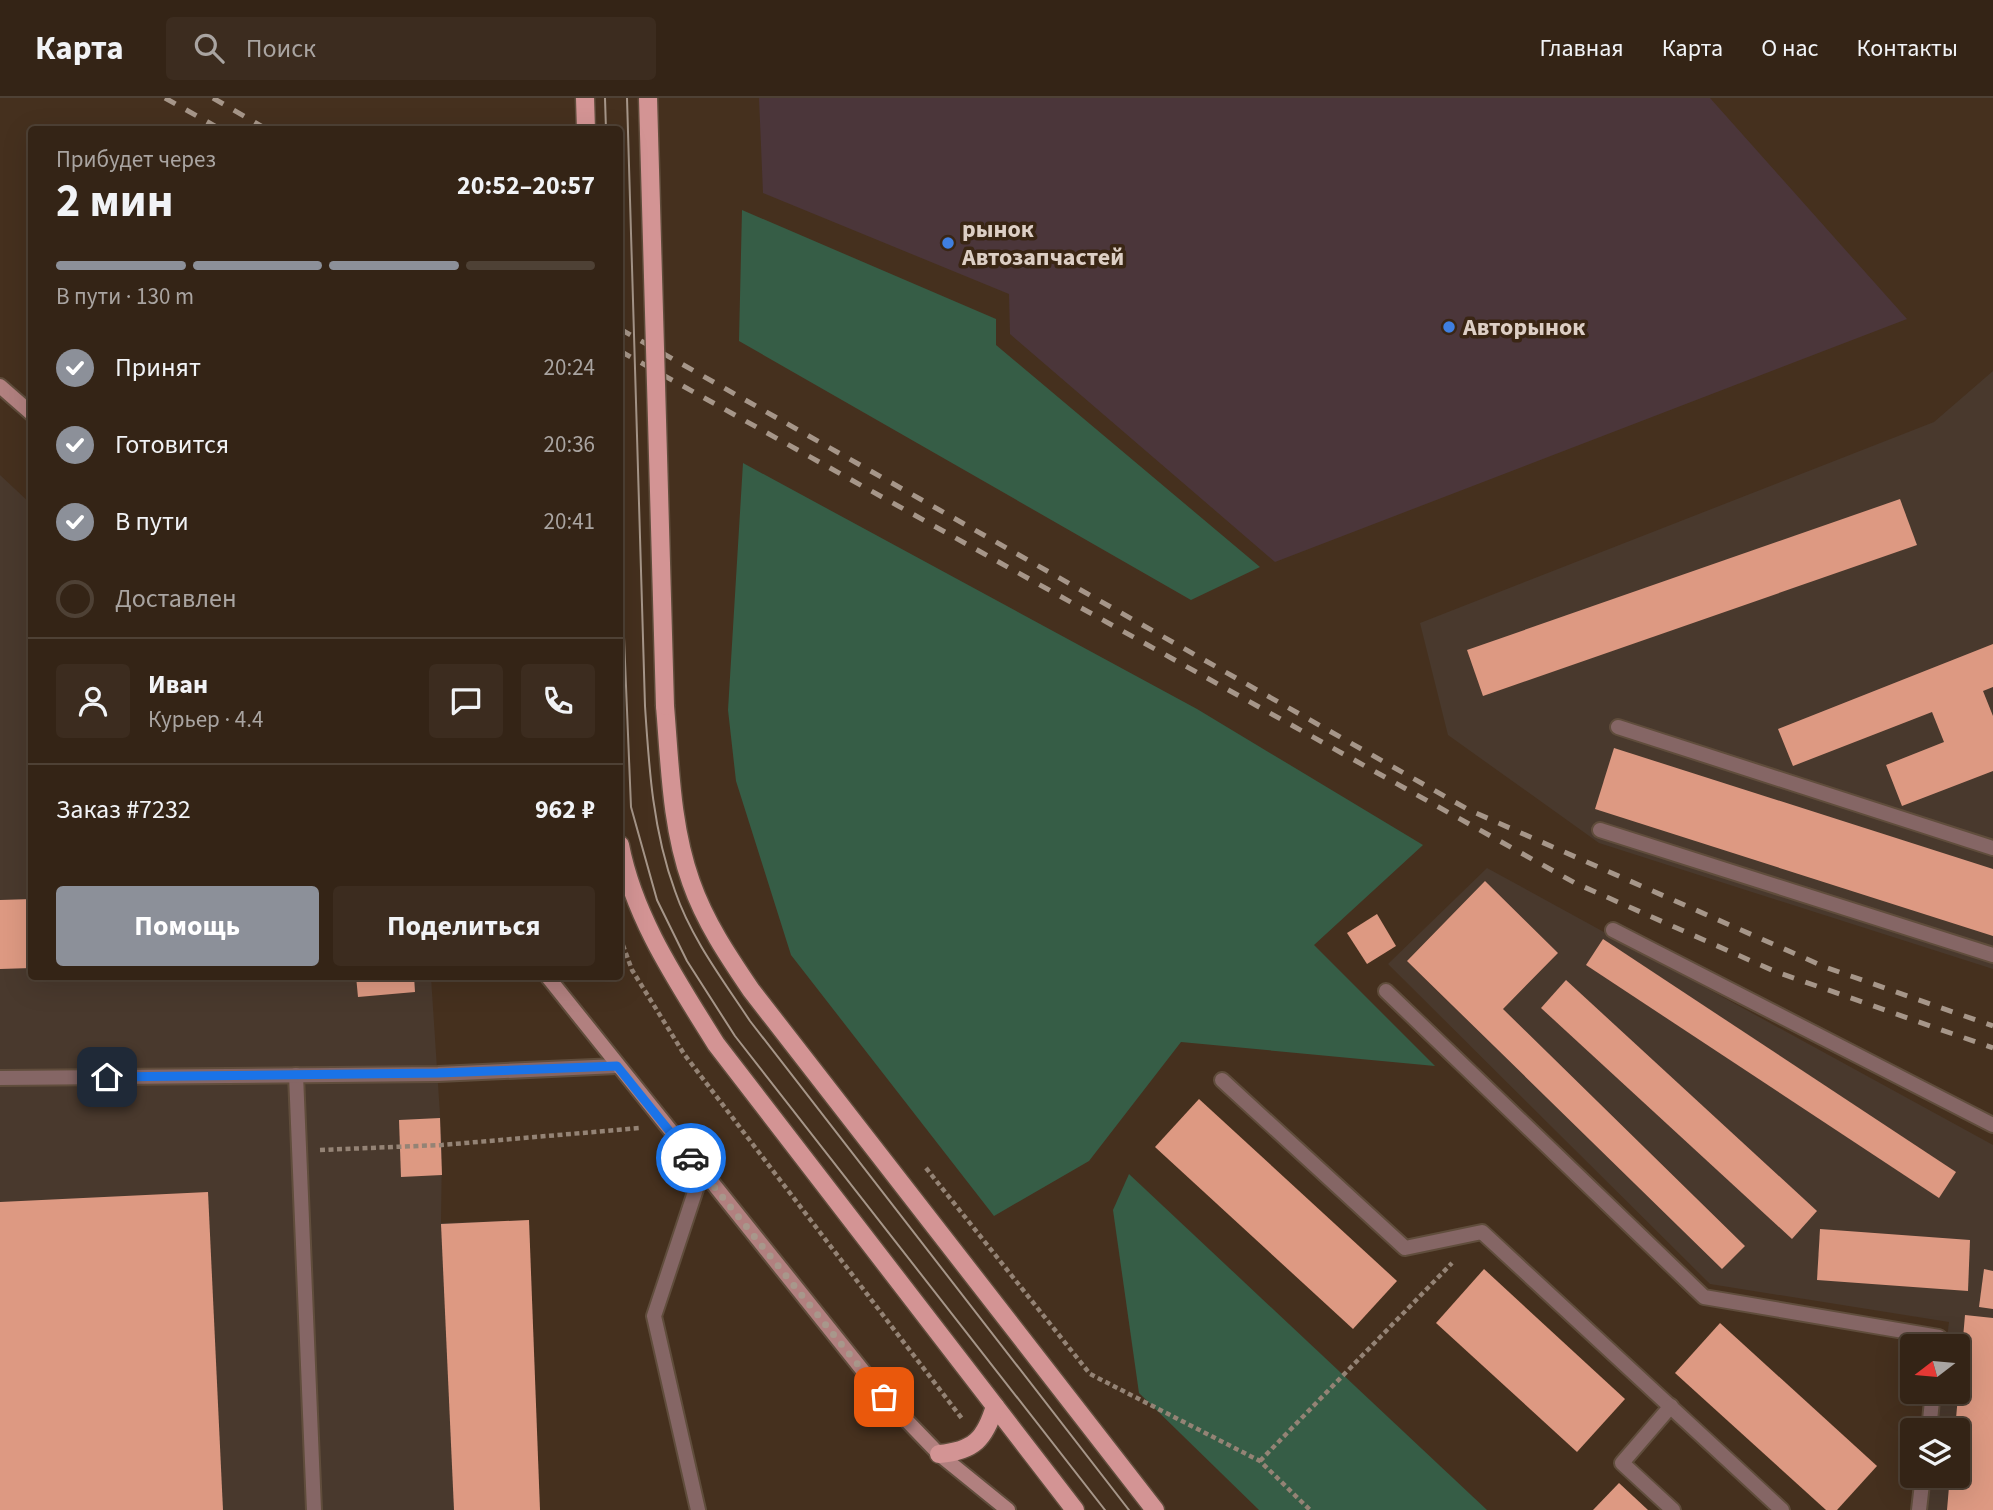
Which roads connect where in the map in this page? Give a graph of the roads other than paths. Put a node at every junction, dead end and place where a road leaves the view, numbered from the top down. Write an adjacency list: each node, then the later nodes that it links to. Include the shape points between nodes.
1 (585, 98): 3 (main road)
2 (648, 98): 29 (main road, bridge, via 665,706 674,816 691,882 715,936 751,990)
3 (586, 126)
4 (0, 386): 5 (main road)
5 (28, 410)
6 (1618, 727): 8 (lane)
7 (1600, 830): 11 (lane)
8 (1993, 848)
9 (623, 855): 21 (main road, via 638,907 716,1044)
10 (1613, 930): 18 (lane)
11 (1993, 955)
12 (550, 980): 14 (main road)
13 (1386, 991): 20 (lane, via 1704,1297)
14 (617, 1066): 15 (lane); 19 (main road)
15 (296, 1075): 16 (lane); 25 (lane)
16 (0, 1078)
17 (1222, 1080): 22 (lane, via 1405,1248 1482,1232)
18 (1993, 1125)
19 (702, 1171): 23 (main road, via 884,1397); 26 (lane, via 654,1316)
20 (1921, 1334)
21 (995, 1406): 23 (main road, via 987,1432 962,1452); 28 (main road)
22 (1671, 1406): 30 (lane, via 1622,1463); 31 (lane)
23 (939, 1454): 27 (main road)
24 (1922, 1488): 32 (lane)
25 (314, 1510)
26 (698, 1510)
27 (1008, 1510)
28 (1075, 1510)
29 (1155, 1510)
30 (1673, 1510)
31 (1782, 1510)
32 (1919, 1510)

